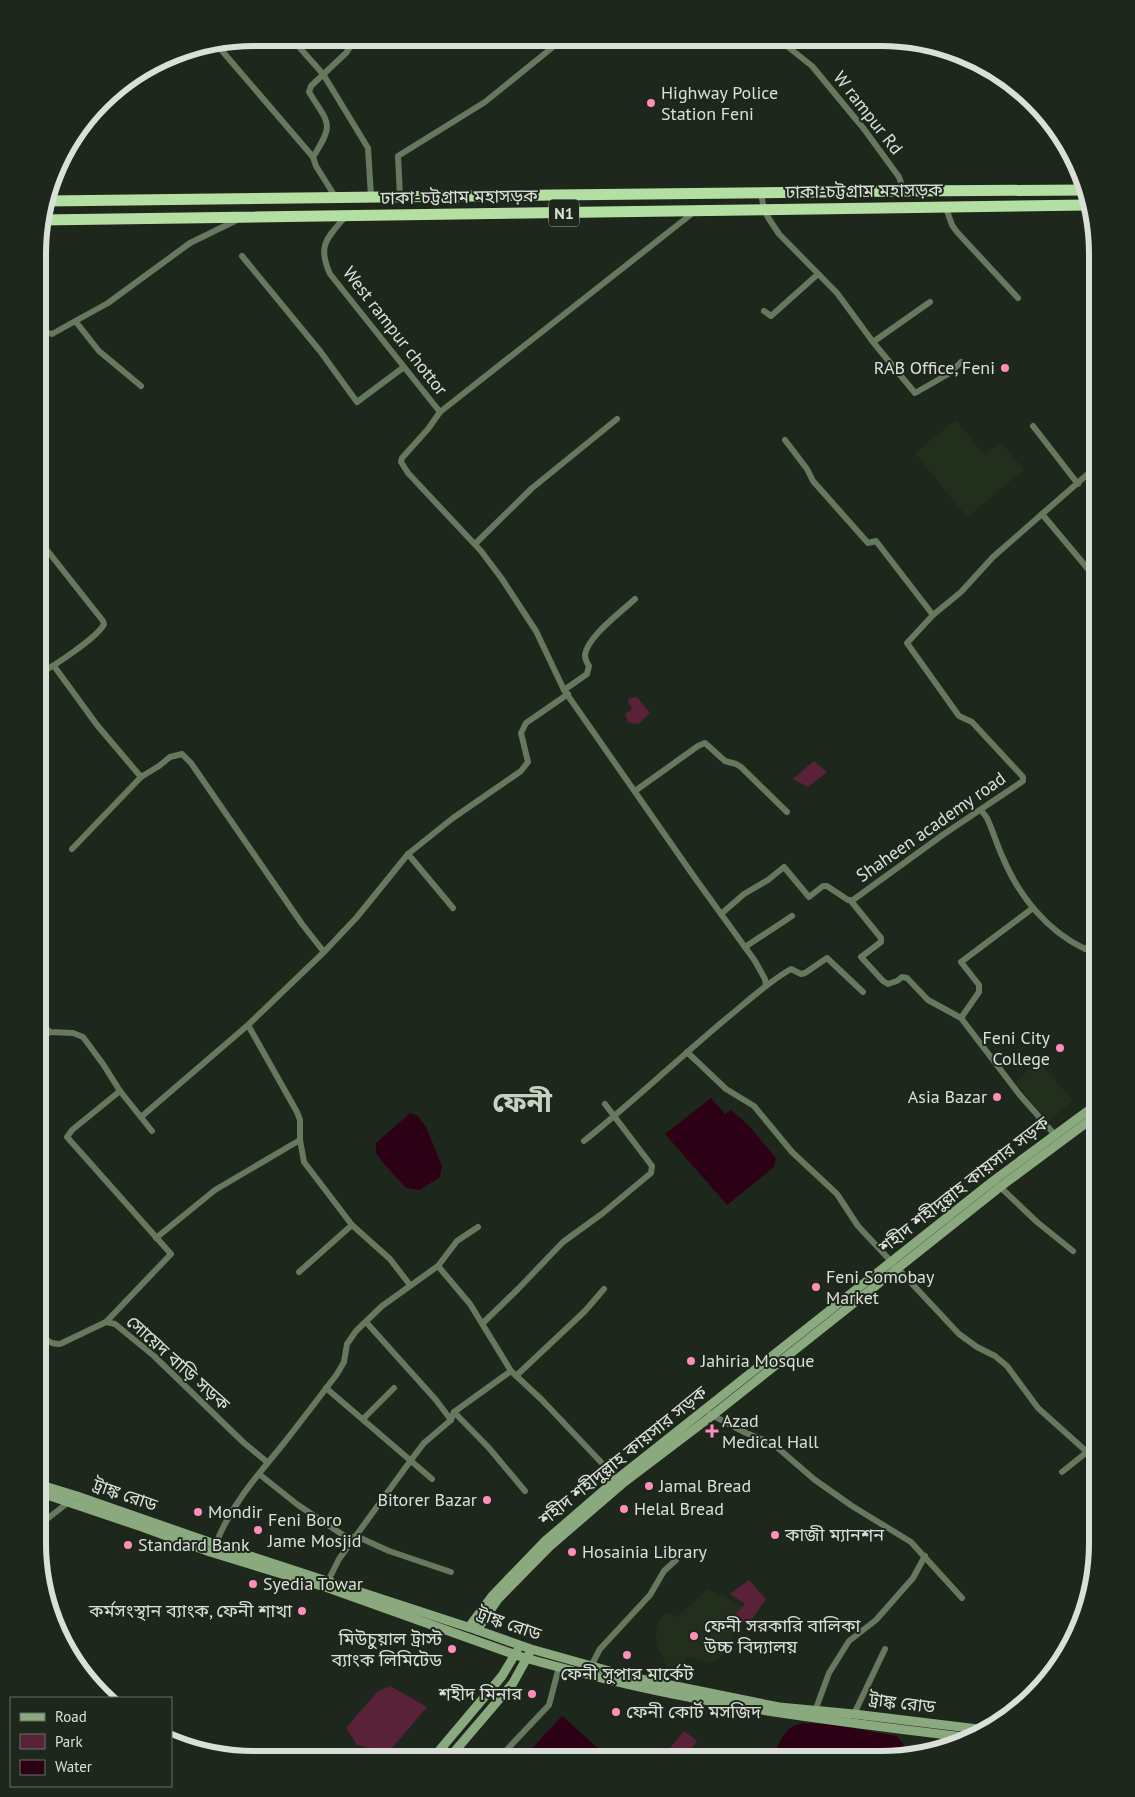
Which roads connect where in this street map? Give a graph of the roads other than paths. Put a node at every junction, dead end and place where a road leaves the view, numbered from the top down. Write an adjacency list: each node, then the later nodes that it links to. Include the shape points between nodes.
1 (298, 46): 6 (street)
2 (351, 46): 6 (street)
3 (554, 46): 12 (street, via 485,102 398,156)
4 (787, 46): 9 (street, W rampur Rd, via 812,66 836,95 899,177)
5 (221, 49): 7 (street)
6 (324, 74): 7 (street, via 310,86 309,92 328,123 327,132); 11 (street, via 368,148)
7 (313, 157): 13 (street)
8 (1079, 190): 9 (highway, ঢাকা-চট্টগ্রাম মহাসড়ক / N1)
9 (904, 191): 10 (highway, ঢাকা-চট্টগ্রাম মহাসড়ক / N1)
10 (761, 193): 12 (highway, ঢাকা-চট্টগ্রাম মহাসড়ক / N1); 17 (street)
11 (371, 196): 12 (highway, ঢাকা-চট্টগ্রাম মহাসড়ক / N1); 13 (highway, ঢাকা-চট্টগ্রাম মহাসড়ক / N1)
12 (400, 196)
13 (337, 199): 14 (highway, ঢাকা-চট্টগ্রাম মহাসড়ক / N1)
14 (53, 201)
15 (1083, 205): 16 (highway, ঢাকা-চট্টগ্রাম মহাসড়ক / N1)
16 (946, 208): 17 (highway, ঢাকা-চট্টগ্রাম মহাসড়ক / N1); 24 (street, via 957,232)
17 (764, 210): 18 (highway, ঢাকা-চট্টগ্রাম মহাসড়ক / N1); 23 (street, via 779,234)
18 (695, 211): 19 (highway, ঢাকা-চট্টগ্রাম মহাসড়ক / N1); 33 (street)
19 (347, 216): 20 (highway, ঢাকা-চট্টগ্রাম মহাসড়ক / N1); 31 (street, West rampur chottor, via 329,236 323,250 324,260 344,293)
20 (240, 219): 21 (highway, ঢাকা-চট্টগ্রাম মহাসড়ক / N1); 27 (street, via 190,242 108,303)
21 (49, 220)
22 (242, 256): 31 (street, via 357,402)
23 (818, 274): 26 (street, via 771,316); 29 (street, via 837,293)
24 (1018, 298)
25 (930, 302): 29 (street)
26 (764, 311)
27 (76, 322): 28 (street, via 52,334); 32 (street, via 99,351)
28 (46, 332)
29 (873, 342): 30 (street, via 915,393 950,373)
30 (961, 362)
31 (404, 367): 33 (street, West rampur chottor)
32 (141, 386)
33 (440, 412): 40 (street, via 401,462 408,474)
34 (617, 419): 40 (street, via 531,489)
35 (1034, 426): 38 (street)
36 (785, 440): 44 (street, via 808,469 812,481 868,543 876,541)
37 (1089, 474): 38 (street, Shaheen academy road)
38 (1078, 484): 39 (street, Shaheen academy road)
39 (1042, 514): 42 (street); 44 (street, Shaheen academy road)
40 (475, 544): 47 (street, via 536,632)
41 (46, 549): 45 (street, via 104,621 96,633)
42 (1088, 569)
43 (635, 599): 47 (street, via 598,634 585,654 589,666 587,674)
44 (933, 615): 50 (street, Shaheen academy road, via 908,640 908,647 959,716 972,722 1023,779)
45 (54, 666): 46 (street); 48 (street, via 97,725)
46 (46, 670)
47 (566, 692): 49 (street); 53 (street, via 526,722 521,733 528,762 520,771)
48 (141, 777): 52 (street); 61 (street, via 170,757 186,756)
49 (635, 791): 51 (street, via 705,743 725,761 741,767); 57 (street)
50 (981, 810): 54 (street, Shaheen academy road); 56 (street, via 1011,876)
51 (786, 812)
52 (72, 849)
53 (408, 854): 55 (street); 61 (street)
54 (851, 901): 57 (street, Shaheen academy road, via 827,886 809,897 784,867); 64 (street, via 881,938 881,942 861,957 883,981 888,984 907,978 928,1000)
55 (453, 908)
56 (1033, 908): 59 (street, via 1075,944 1085,949); 64 (street, via 961,962 979,985 979,992)
57 (721, 914): 60 (street)
58 (792, 916): 60 (street)
59 (1089, 946)
60 (745, 947): 62 (street)
61 (324, 952): 65 (street)
62 (766, 986): 63 (street, via 791,969 805,973 827,958); 69 (street)
63 (863, 992)
64 (960, 1018): 77 (street)
65 (248, 1025): 74 (street); 78 (street, via 297,1112)
66 (46, 1028): 67 (street)
67 (50, 1032): 68 (street); 70 (street, via 82,1037)
68 (46, 1035)
69 (687, 1052): 73 (street); 85 (street, via 726,1089 754,1106 792,1152 837,1194 858,1226)
70 (120, 1090): 74 (street); 83 (street, via 67,1136)
71 (605, 1104): 73 (street)
72 (1089, 1110): 77 (main road, শহীদ শহীদুল্লাহ কায়সার সড়ক)
73 (614, 1117): 79 (street); 92 (street, via 652,1166 652,1173 563,1242)
74 (142, 1118): 76 (street)
75 (1089, 1121): 80 (main road, শহীদ শহীদুল্লাহ কায়সার সড়ক)
76 (152, 1131)
77 (1055, 1135): 80 (main road, শহীদ শহীদুল্লাহ কায়সার সড়ক)
78 (300, 1140): 81 (street, via 304,1162); 83 (street, via 215,1190)
79 (584, 1141)
80 (997, 1184): 84 (street); 85 (main road, শহীদ শহীদুল্লাহ কায়সার সড়ক)
81 (352, 1225): 87 (street); 88 (street, via 390,1259)
82 (478, 1227): 86 (street, via 457,1242)
83 (156, 1238): 90 (street, via 171,1254)
84 (1073, 1251)
85 (895, 1265): 97 (main road, শহীদ শহীদুল্লাহ কায়সার সড়ক); 99 (main road, শহীদ শহীদুল্লাহ কায়সার সড়ক); 103 (street, via 959,1334 1007,1366 1038,1408)
86 (438, 1266): 88 (street); 92 (street)
87 (299, 1272)
88 (410, 1285): 91 (street)
89 (604, 1290): 94 (street)
90 (106, 1322): 93 (street, সোয়েদ বাড়ি সড়ক, via 60,1344 54,1345); 105 (street, সোয়েদ বাড়ি সড়ক, via 115,1324 154,1356)
91 (366, 1322): 95 (street, via 347,1344 344,1362); 101 (street)
92 (483, 1323): 94 (street)
93 (46, 1339)
94 (514, 1374): 98 (street); 109 (street)
95 (326, 1388): 100 (street); 105 (street)
96 (394, 1388): 100 (street)
97 (704, 1410): 99 (street); 109 (main road, শহীদ শহীদুল্লাহ কায়সার সড়ক)
98 (454, 1412): 101 (street); 111 (street)
99 (713, 1415): 118 (street, via 772,1443 815,1480 911,1542); 123 (main road, শহীদ শহীদুল্লাহ কায়সার সড়ক, via 622,1484 556,1540)
100 (363, 1419): 104 (street)
101 (451, 1420): 104 (street, via 424,1443)
102 (1089, 1450): 103 (street)
103 (1086, 1452): 106 (street)
104 (411, 1460): 108 (street); 116 (street)
105 (267, 1462): 107 (street)
106 (1062, 1472)
107 (259, 1474): 116 (street, via 349,1539); 117 (street, via 230,1514)
108 (432, 1478)
109 (618, 1479): 123 (main road, শহীদ শহীদুল্লাহ কায়সার সড়ক, via 544,1542 493,1595)
110 (46, 1486): 113 (main road, ট্রাঙ্ক রোড)
111 (525, 1491)
112 (46, 1495): 114 (main road, ট্রাঙ্ক রোড)
113 (77, 1496): 114 (street); 117 (main road, ট্রাঙ্ক রোড)
114 (69, 1502): 115 (street); 127 (main road, ট্রাঙ্ক রোড)
115 (46, 1520)
116 (356, 1536): 120 (street); 121 (street)
117 (216, 1544): 121 (main road, ট্রাঙ্ক রোড)
118 (925, 1556): 122 (street); 131 (street, via 913,1578 876,1620 848,1641 829,1673)
119 (676, 1560): 129 (street, via 664,1571 650,1595 600,1649)
120 (451, 1572)
121 (328, 1581): 123 (main road, ট্রাঙ্ক রোড)
122 (962, 1598)
123 (473, 1628): 124 (main road, ট্রাঙ্ক রোড)
124 (520, 1645): 125 (main road, ট্রাঙ্ক রোড); 127 (main road)
125 (532, 1649): 128 (main road); 129 (main road, ট্রাঙ্ক রোড)
126 (885, 1649): 132 (street)
127 (516, 1655): 128 (main road, ট্রাঙ্ক রোড); 135 (main road)
128 (527, 1658): 130 (main road, ট্রাঙ্ক রোড); 136 (main road, via 512,1683)
129 (591, 1666): 131 (main road, ট্রাঙ্ক রোড, via 632,1678)
130 (559, 1667): 134 (main road, ট্রাঙ্ক রোড, via 662,1693 777,1713); 137 (street, via 549,1705)
131 (815, 1711): 132 (main road, ট্রাঙ্ক রোড)
132 (854, 1714): 133 (main road, ট্রাঙ্ক রোড)
133 (973, 1728)
134 (957, 1736)
135 (439, 1751)
136 (455, 1751)
137 (506, 1751)

